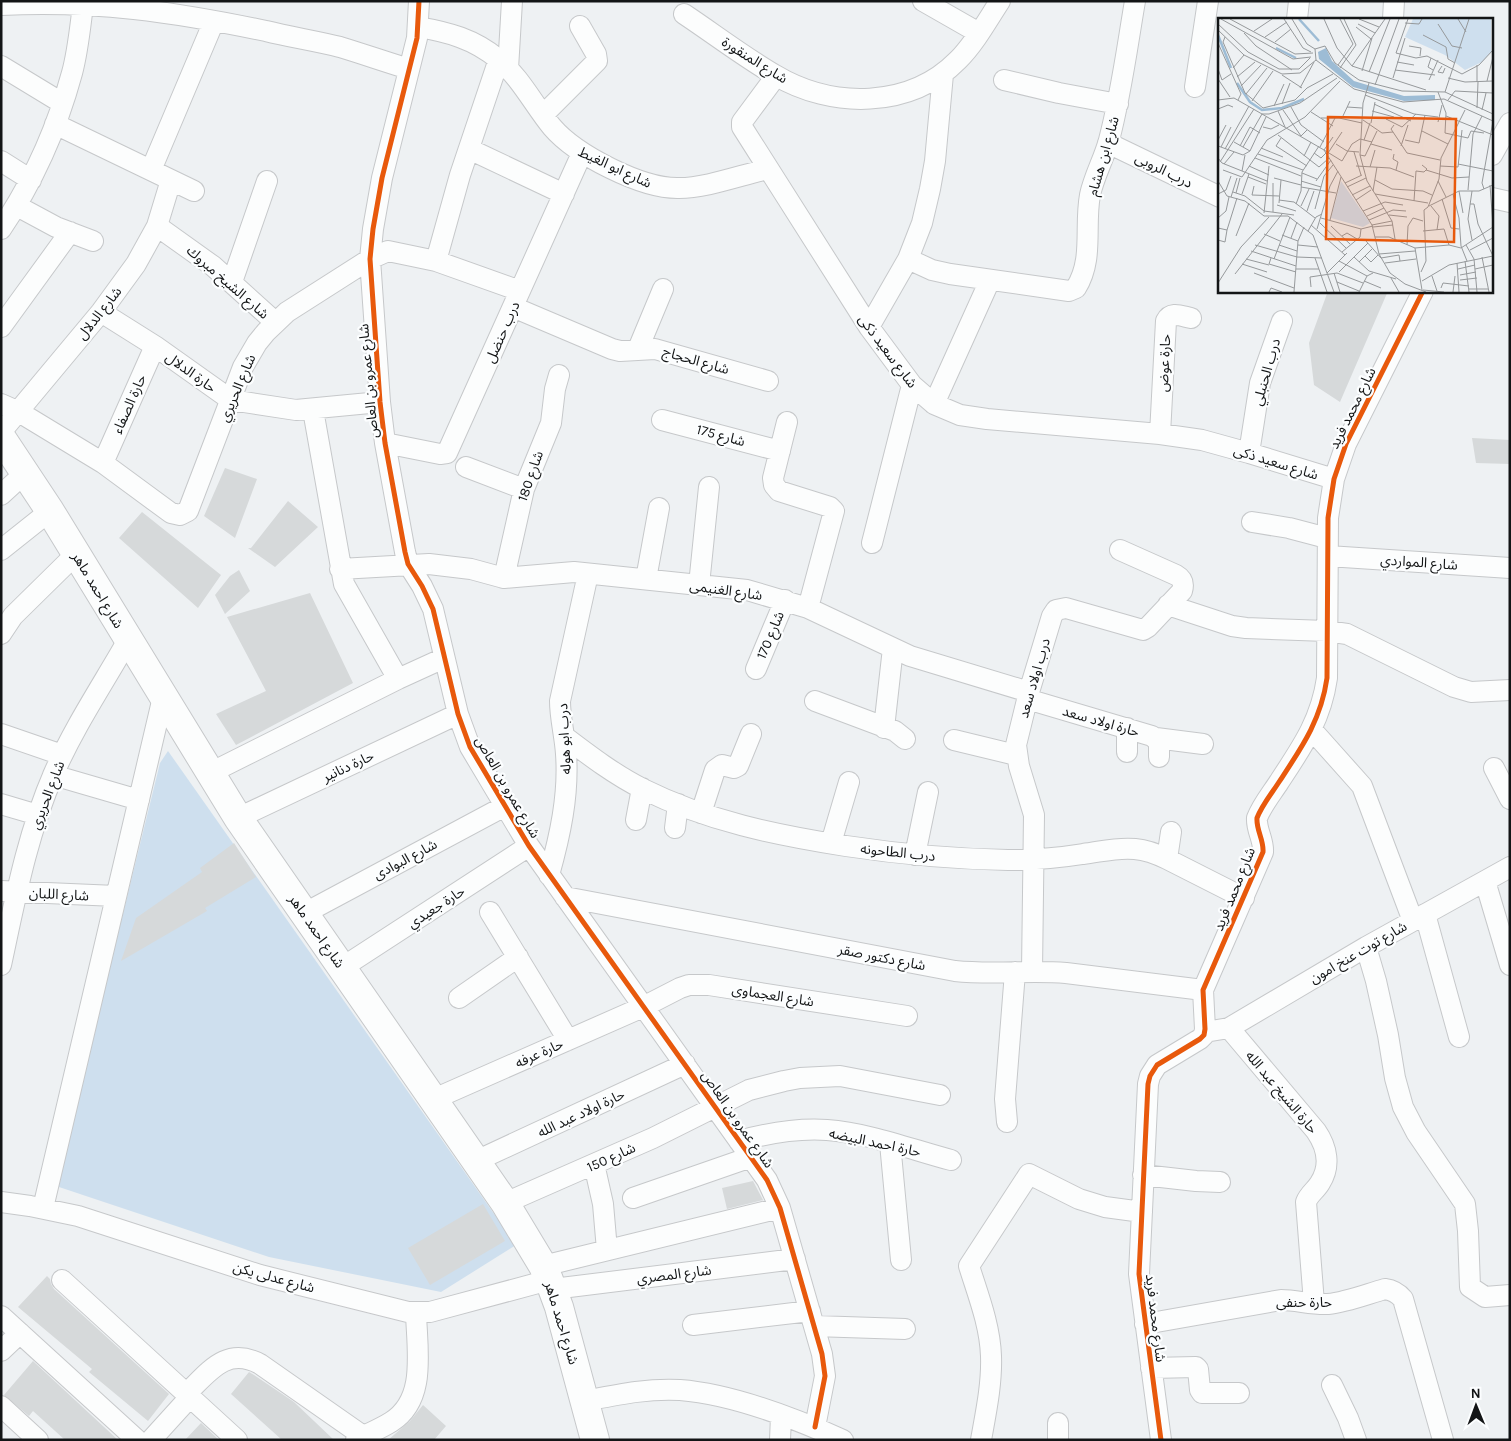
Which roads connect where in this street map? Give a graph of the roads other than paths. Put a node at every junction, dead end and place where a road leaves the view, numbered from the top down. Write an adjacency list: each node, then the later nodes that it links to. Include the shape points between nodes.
1 (419, 1): 17 (street, شارع عمرو بن العاص)
2 (512, 1): 19 (street)
3 (922, 1): 18 (street)
4 (1000, 1): 18 (street, شارع المنقورة)
5 (1135, 1): 27 (street, شارع ابن هشام)
6 (1208, 1): 25 (street)
7 (1299, 1): 13 (street)
8 (1394, 1): 14 (street)
9 (1, 5): 10 (street)
10 (83, 5): 11 (street); 26 (street, via 72,73)
11 (172, 7): 15 (street)
12 (684, 14): 23 (street, شارع المنقورة)
13 (1297, 18)
14 (1394, 18)
15 (214, 21): 21 (street, via 339,47); 37 (street)
16 (580, 26): 28 (street, via 597,61)
17 (418, 27): 19 (street, شارع ابو الغيط, via 462,37 481,46); 21 (street, شارع عمرو بن العاص)
18 (979, 33): 22 (street, شارع المنقورة, via 970,48)
19 (504, 64): 28 (street, شارع ابو الغيط); 32 (street)
20 (1, 66): 26 (street)
21 (409, 69): 51 (street, شارع عمرو بن العاص, via 382,178)
22 (943, 74): 23 (street, شارع المنقورة, via 902,94 856,100 802,88); 52 (street, via 930,190)
23 (776, 76): 36 (street, شارع سعيد ذكى, via 741,124)
24 (1004, 80): 27 (street)
25 (1195, 87)
26 (62, 103): 30 (street)
27 (1118, 104): 31 (street, شارع ابن هشام)
28 (543, 115): 34 (street, شارع ابو الغيط)
29 (1510, 123): 33 (street)
30 (55, 124): 37 (street); 38 (street)
31 (1108, 142): 43 (street, درب الروبى); 54 (street, شارع ابن هشام, via 1090,195 1088,255 1076,288 1068,291)
32 (468, 149): 42 (street); 53 (street)
33 (1494, 151)
34 (582, 153): 36 (street, شارع ابو الغيط, via 637,180 665,188 694,187); 42 (street, درب حنضل)
35 (1, 161): 38 (street)
36 (768, 169): 64 (street, شارع سعيد ذكى)
37 (151, 170): 39 (street)
38 (30, 180): 46 (street)
39 (171, 180): 41 (street); 47 (street, شارع الدلال)
40 (267, 181): 55 (street)
41 (194, 191)
42 (564, 194): 58 (street, درب حنضل)
43 (1218, 196)
44 (1494, 198): 45 (street)
45 (1510, 202)
46 (17, 206): 48 (street); 49 (street)
47 (157, 226): 55 (street, شارع الشيخ مبروك); 59 (street, شارع الدلال, via 136,264)
48 (1, 229)
49 (70, 232): 50 (street); 63 (street)
50 (93, 241)
51 (370, 258): 53 (street, شارع الحريري, via 388,251); 62 (street, شارع الحريري); 71 (street, شارع عمرو بن العاص)
52 (908, 259): 54 (street, شارع ابن هشام, via 932,270); 64 (street)
53 (436, 261): 58 (street, شارع الحجاج)
54 (990, 280): 72 (street)
55 (232, 282): 62 (street, شارع الشيخ مبروك)
56 (663, 289): 66 (street)
57 (1418, 293): 86 (street, شارع محمد فريد, via 1346,444)
58 (517, 299): 66 (street, شارع الحجاج, via 612,350); 80 (street, درب حنضل, via 447,452 440,454)
59 (101, 312): 65 (street, حارة الدلال); 73 (street, شارع الدلال)
60 (1190, 318): 78 (street, حارة عوض, via 1174,314 1166,321)
61 (1282, 321): 82 (street, درب الحنبلي, via 1260,383)
62 (275, 322): 70 (street, شارع الحريري, via 250,355)
63 (1, 327)
64 (869, 327): 69 (street, شارع سعيد ذكى)
65 (155, 346): 70 (street, حارة الدلال); 83 (street, حارة الصفاء)
66 (638, 349): 68 (street, شارع الحجاج, via 655,349)
67 (559, 375): 88 (street, شارع 180, via 548,434)
68 (768, 380)
69 (912, 385): 72 (street, شارع سعيد ذكى); 93 (street)
70 (231, 400): 74 (street, حارة الدلال); 83 (street, شارع الحريري, via 188,511 180,515 171,513)
71 (380, 402): 74 (street, حارة الدلال); 80 (street, شارع عمرو بن العاص)
72 (934, 404): 78 (street, شارع سعيد ذكى, via 960,415 987,419)
73 (10, 408): 77 (street, شارع الدلال); 83 (street)
74 (312, 410): 100 (street)
75 (662, 420): 81 (street, شارع 175)
76 (787, 422): 81 (street)
77 (1, 432)
78 (1160, 434): 82 (street, شارع سعيد ذكى, via 1202,440)
79 (1, 437): 85 (main road, شارع احمد ماهر)
80 (384, 443): 98 (street, شارع عمرو بن العاص)
81 (780, 451): 107 (street, via 773,482 776,488 834,511)
82 (1249, 453): 86 (street, شارع سعيد ذكى)
83 (103, 463)
84 (466, 467): 88 (street)
85 (25, 473): 89 (street); 91 (main road, شارع احمد ماهر)
86 (1334, 480): 94 (street, شارع محمد فريد)
87 (709, 487): 104 (street)
88 (524, 489): 102 (street, شارع 180)
89 (1, 495)
90 (659, 508): 103 (street)
91 (50, 511): 95 (street); 97 (main road, شارع احمد ماهر)
92 (1252, 522): 94 (street, شارع المواردي, via 1289,528)
93 (872, 543)
94 (1327, 548): 99 (street, شارع المواردي); 108 (street, شارع محمد فريد)
95 (1, 550)
96 (1120, 550): 106 (street, درب اولاد سعد, via 1180,578 1182,591)
97 (76, 554): 109 (street, via 13,616); 110 (main road, شارع احمد ماهر)
98 (408, 564): 100 (street, شارع الغنيمى); 102 (street, شارع الغنيمى, via 450,566); 112 (street, شارع عمرو بن العاص, via 433,609)
99 (1510, 568)
100 (340, 569): 114 (street, via 344,584)
101 (588, 574): 102 (street, شارع الغنيمى, via 574,572); 103 (street, شارع الغنيمى); 125 (street, درب ابو هوله, via 560,701)
102 (504, 578)
103 (646, 580): 104 (street, شارع الغنيمى)
104 (699, 585): 105 (street, شارع الغنيمى, via 747,590)
105 (785, 600): 107 (street, شارع الغنيمى); 113 (street, شارع 170)
106 (1168, 605): 108 (street, via 1232,626); 116 (street, درب اولاد سعد, via 1143,630 1066,608 1056,610)
107 (808, 608): 111 (street, شارع الغنيمى)
108 (1327, 631): 115 (street, via 1348,634 1471,692); 122 (street, شارع محمد فريد, via 1327,678)
109 (1, 634)
110 (128, 640): 117 (main road, شارع احمد ماهر); 130 (street, شارع الحريري)
111 (893, 648): 116 (street, شارع الغنيمى); 120 (street)
112 (444, 658): 114 (street); 119 (street, شارع عمرو بن العاص)
113 (756, 669)
114 (398, 679): 133 (street)
115 (1510, 690)
116 (1028, 696): 121 (street, حارة اولاد سعد); 131 (street, درب اولاد سعد, via 1017,736)
117 (163, 697): 133 (main road, شارع احمد ماهر); 139 (street)
118 (815, 701): 120 (street)
119 (458, 714): 142 (street, شارع عمرو بن العاص, via 470,747); 145 (street, حارة دنانير)
120 (884, 728): 126 (street)
121 (1127, 728): 128 (street, حارة اولاد سعد, via 1158,747); 129 (street)
122 (1312, 730): 160 (street, شارع محمد فريد, via 1260,812 1257,824 1264,852); 163 (street, via 1362,786)
123 (1, 734): 130 (street)
124 (751, 734): 143 (street, via 738,766 722,765 716,770)
125 (565, 737): 136 (street, درب الطاحونه); 155 (street, درب ابو هوله, via 565,791 560,833)
126 (905, 740)
127 (954, 740): 131 (street)
128 (1203, 744)
129 (1127, 752)
130 (62, 755): 134 (street, شارع الحريري)
131 (1016, 755): 152 (street, درب اولاد سعد, via 1034,815)
132 (1494, 768): 138 (street)
133 (210, 773): 145 (main road, شارع احمد ماهر)
134 (53, 775): 139 (street); 144 (street, شارع الحريري)
135 (848, 782): 149 (street)
136 (642, 788): 141 (street, درب الطاحونه); 146 (street)
137 (928, 792): 151 (street)
138 (1510, 799)
139 (139, 800): 158 (street)
140 (1, 804): 144 (street)
141 (678, 804): 143 (street, درب الطاحونه); 147 (street)
142 (505, 806): 150 (street, شارع عمرو بن العاص); 162 (street, شارع البوادى)
143 (701, 813): 149 (street, درب الطاحونه, via 771,833)
144 (38, 815): 157 (street, شارع الحريري)
145 (238, 818): 162 (main road, شارع احمد ماهر)
146 (636, 820)
147 (675, 828)
148 (1171, 832): 153 (street)
149 (831, 844): 151 (street, درب الطاحونه)
150 (529, 846): 155 (street, شارع عمرو بن العاص); 168 (street, حارة جعيدي)
151 (915, 855): 152 (street, درب الطاحونه)
152 (1034, 859): 153 (street, درب الطاحونه, via 1116,848 1136,849); 169 (street, درب اولاد سعد)
153 (1167, 859): 160 (street, درب الطاحونه)
154 (1510, 867): 156 (street, شارع توت عنخ امون)
155 (549, 875): 159 (street, شارع عمرو بن العاص)
156 (1485, 881): 163 (street, شارع توت عنخ امون); 167 (street)
157 (9, 891): 158 (street, شارع اللبان); 166 (street, شارع الحريري)
158 (116, 896): 194 (street)
159 (565, 897): 169 (street, شارع دكتور صقر, via 955,971 978,974); 172 (street, شارع عمرو بن العاص)
160 (1244, 898): 170 (street, شارع محمد فريد)
161 (490, 912): 165 (street)
162 (305, 913): 168 (main road, شارع احمد ماهر)
163 (1419, 917): 164 (street, شارع توت عنخ امون); 176 (street)
164 (1366, 947): 174 (street, شارع توت عنخ امون); 202 (street, via 1403,1107 1416,1132 1465,1204 1470,1287 1485,1297)
165 (518, 957): 171 (street); 177 (street)
166 (1, 965)
167 (1510, 965)
168 (343, 967): 180 (main road, شارع احمد ماهر)
169 (1024, 972): 170 (street, شارع دكتور صقر, via 1066,973); 182 (street, درب اولاد سعد, via 1005,1099)
170 (1203, 990): 175 (street, شارع محمد فريد)
171 (459, 998)
172 (643, 1007): 173 (street, شارع العجماوى, via 680,988 699,984); 177 (street, حارة عرفه); 178 (street, شارع عمرو بن العاص)
173 (907, 1016)
174 (1229, 1028): 175 (street, شارع توت عنخ امون); 203 (street, حارة الشيخ عبد الله, via 1316,1131 1325,1148 1324,1176 1306,1202)
175 (1205, 1032): 189 (street, شارع محمد فريد, via 1157,1065 1150,1076)
176 (1459, 1037)
177 (568, 1040): 180 (street, حارة عرفه)
178 (685, 1064): 181 (street, شارع عمرو بن العاص); 187 (street, حارة اولاد عبد الله)
179 (940, 1095): 181 (street, شارع 150, via 857,1078 821,1076 792,1079 749,1090)
180 (434, 1099): 187 (main road, شارع احمد ماهر)
181 (715, 1107): 183 (street, شارع عمرو بن العاص); 188 (street, شارع 150)
182 (1007, 1122)
183 (739, 1141): 184 (street, حارة احمد البيضه, via 760,1135 827,1130); 185 (street, شارع عمرو بن العاص)
184 (890, 1143): 186 (street, حارة احمد البيضه); 199 (street)
185 (751, 1157): 191 (street); 195 (street, شارع عمرو بن العاص, via 767,1180)
186 (950, 1160)
187 (476, 1161): 193 (main road, شارع احمد ماهر)
188 (594, 1164): 193 (street, شارع 150); 197 (street, via 603,1204)
189 (1142, 1175): 190 (street); 196 (street, شارع محمد فريد)
190 (1220, 1182)
191 (633, 1198)
192 (1, 1202): 194 (street, شارع عدلى يكن)
193 (505, 1203): 200 (main road, شارع احمد ماهر)
194 (43, 1208): 204 (street, شارع عدلى يكن, via 78,1216 260,1275)
195 (780, 1208): 197 (street); 198 (street, شارع عمرو بن العاص)
196 (1142, 1212): 207 (street, شارع محمد فريد, via 1139,1274); 228 (street, via 1105,1207 1079,1199 1030,1174 969,1266 987,1326 991,1354 990,1388)
197 (607, 1250): 200 (street)
198 (795, 1259): 200 (street, شارع المصري); 206 (street, شارع عمرو بن العاص)
199 (901, 1260)
200 (548, 1278): 204 (street, شارع عدلى يكن, via 430,1312); 216 (main road, شارع احمد ماهر)
201 (62, 1280): 215 (street)
202 (1510, 1295)
203 (1314, 1303): 207 (street, حارة حنفى, via 1281,1300); 231 (street, حارة حنفى, via 1337,1302 1385,1289 1403,1299)
204 (416, 1313): 222 (street, via 417,1384 414,1395 396,1419)
205 (1, 1316): 210 (street)
206 (812, 1318): 208 (street); 209 (street); 219 (street, شارع عمرو بن العاص, via 825,1369)
207 (1145, 1324): 212 (street, شارع محمد فريد)
208 (693, 1325)
209 (905, 1328)
210 (20, 1333): 211 (street); 221 (street)
211 (1, 1350)
212 (1151, 1368): 214 (street, via 1196,1367 1202,1393); 229 (street, شارع محمد فريد)
213 (1332, 1385): 230 (street)
214 (1238, 1393)
215 (188, 1395): 222 (street, via 218,1364 239,1357 250,1359); 223 (street); 224 (street)
216 (585, 1401): 218 (street, via 646,1390 678,1390 711,1394); 225 (main road, شارع احمد ماهر)
217 (1, 1406): 220 (street)
218 (781, 1416): 219 (street); 226 (street)
219 (815, 1428): 227 (street)
220 (34, 1438)
221 (131, 1438)
222 (360, 1438)
223 (151, 1440)
224 (237, 1440)
225 (594, 1440)
226 (780, 1440)
227 (844, 1440)
228 (981, 1440)
229 (1161, 1440)
230 (1356, 1440)
231 (1443, 1440)

